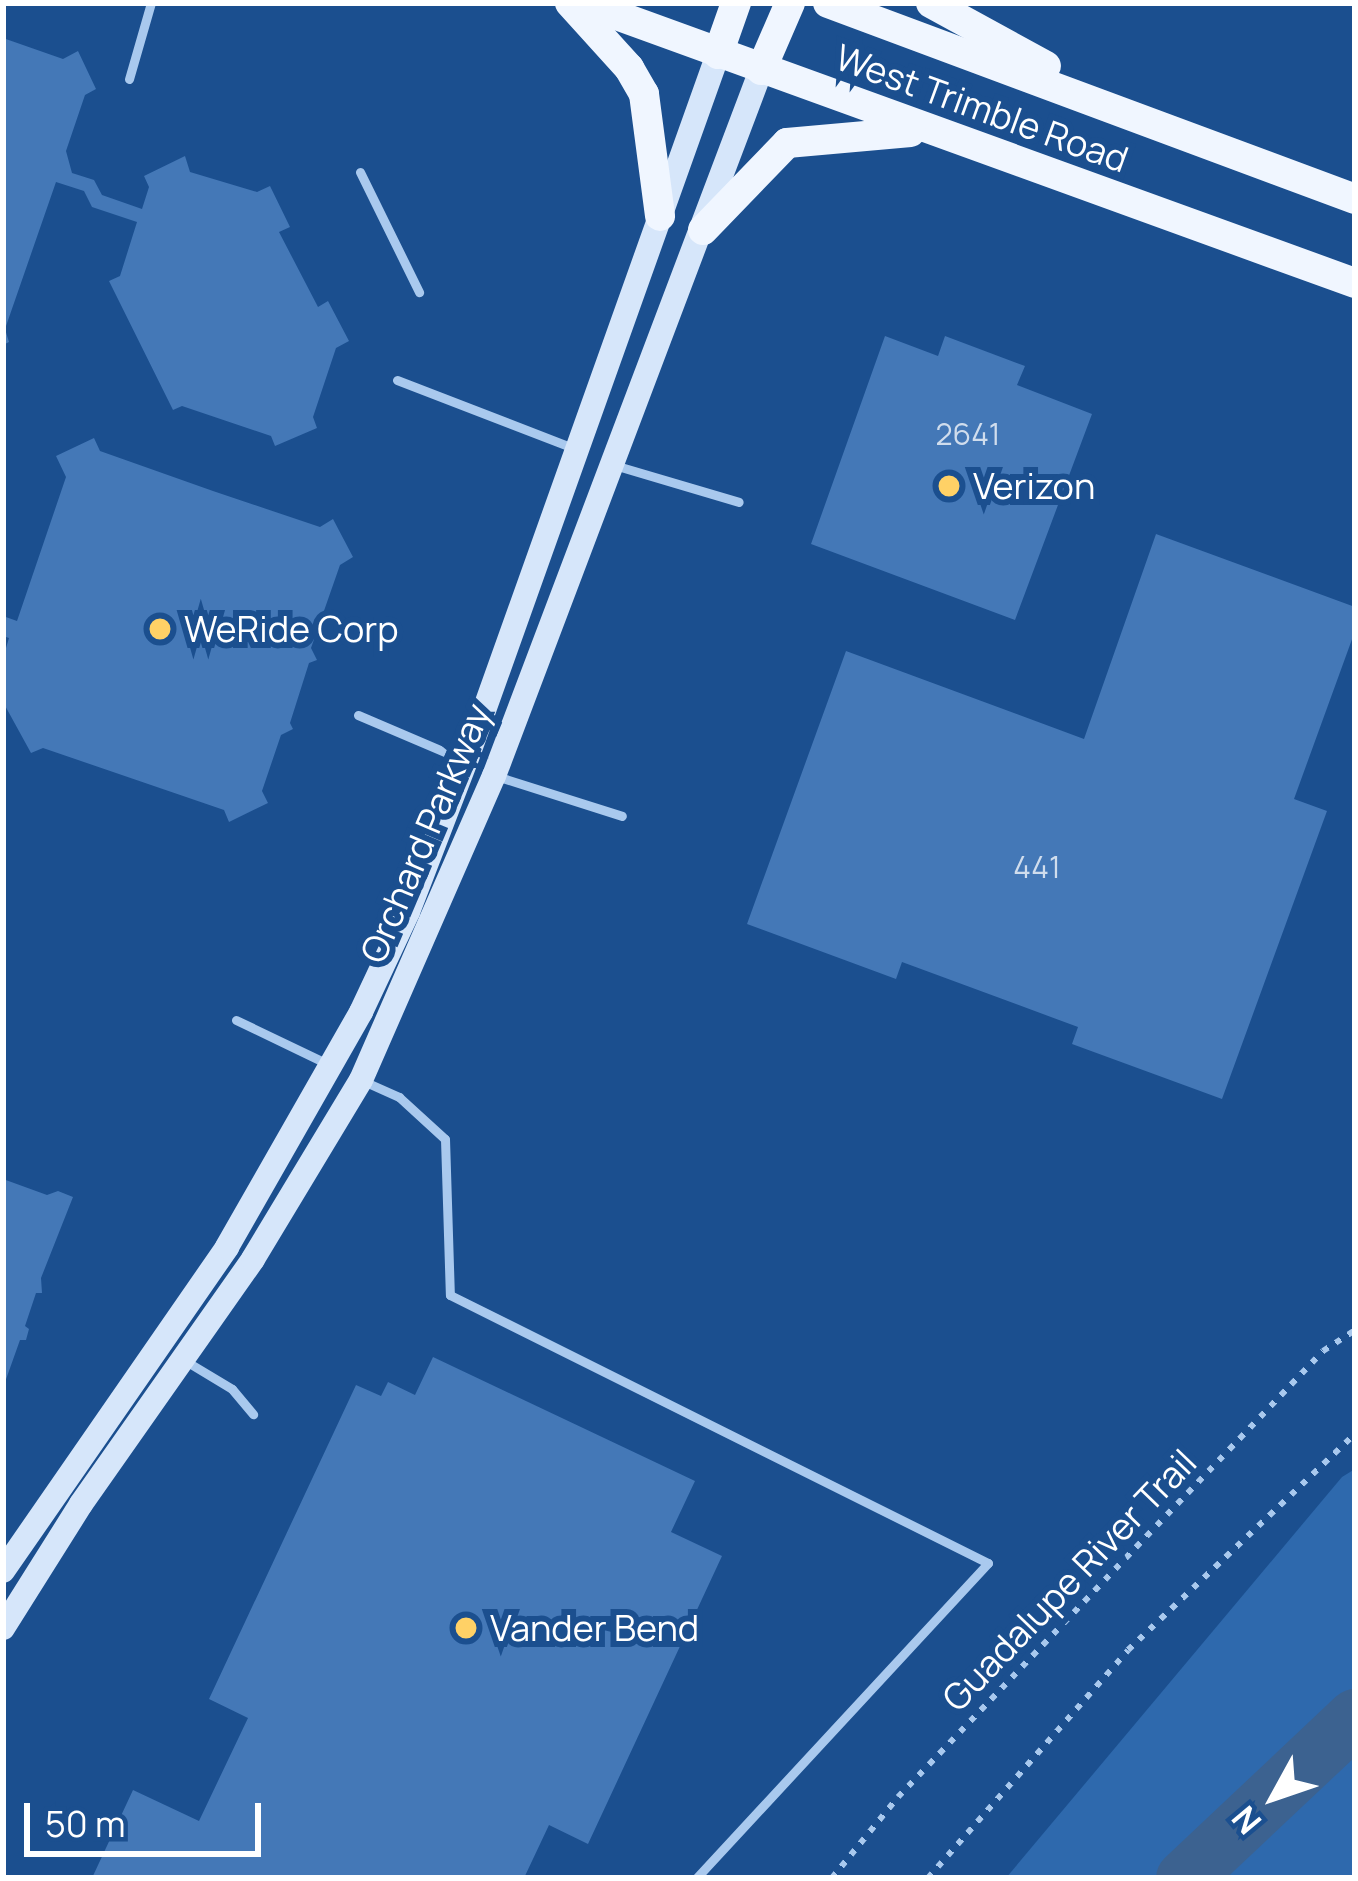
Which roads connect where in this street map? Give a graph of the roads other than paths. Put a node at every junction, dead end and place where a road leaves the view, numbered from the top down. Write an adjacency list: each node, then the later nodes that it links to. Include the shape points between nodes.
1 (152, 3): 10 (lane)
2 (570, 3): 15 (main road, via 644,94)
3 (583, 3): 8 (main road, West Trimble Road)
4 (736, 3): 8 (main road, Orchard Parkway)
5 (790, 3): 9 (main road, Orchard Parkway)
6 (828, 3): 11 (main road, West Trimble Road)
7 (931, 3): 11 (main road)
8 (718, 54): 9 (main road, West Trimble Road); 15 (main road, Orchard Parkway)
9 (761, 70): 12 (main road, West Trimble Road); 16 (main road, Orchard Parkway)
10 (129, 79)
11 (1136, 115): 14 (main road, West Trimble Road)
12 (930, 131): 16 (main road, via 787,143); 17 (main road, West Trimble Road)
13 (360, 172): 18 (lane)
14 (1355, 199)
15 (659, 216): 20 (main road, Orchard Parkway)
16 (703, 230): 21 (main road, Orchard Parkway)
17 (1355, 283)
18 (419, 292)
19 (397, 380): 20 (lane)
20 (581, 450): 21 (main road); 24 (main road, Orchard Parkway)
21 (614, 465): 22 (lane); 25 (main road, Orchard Parkway)
22 (739, 502)
23 (358, 715): 24 (lane)
24 (466, 761): 25 (main road); 28 (main road, Orchard Parkway, via 408,912)
25 (494, 776): 26 (lane); 29 (main road, Orchard Parkway)
26 (622, 816)
27 (236, 1020): 28 (lane)
28 (333, 1066): 29 (main road); 30 (main road, Orchard Parkway, via 226,1247)
29 (361, 1080): 31 (main road, Orchard Parkway); 35 (lane, via 399,1097 445,1139 450,1295 988,1562)
30 (159, 1342): 31 (main road); 33 (main road, Orchard Parkway)
31 (184, 1360): 32 (lane, via 232,1389); 34 (main road, Orchard Parkway)
32 (253, 1414)
33 (3, 1571)
34 (3, 1628)
35 (696, 1878)

